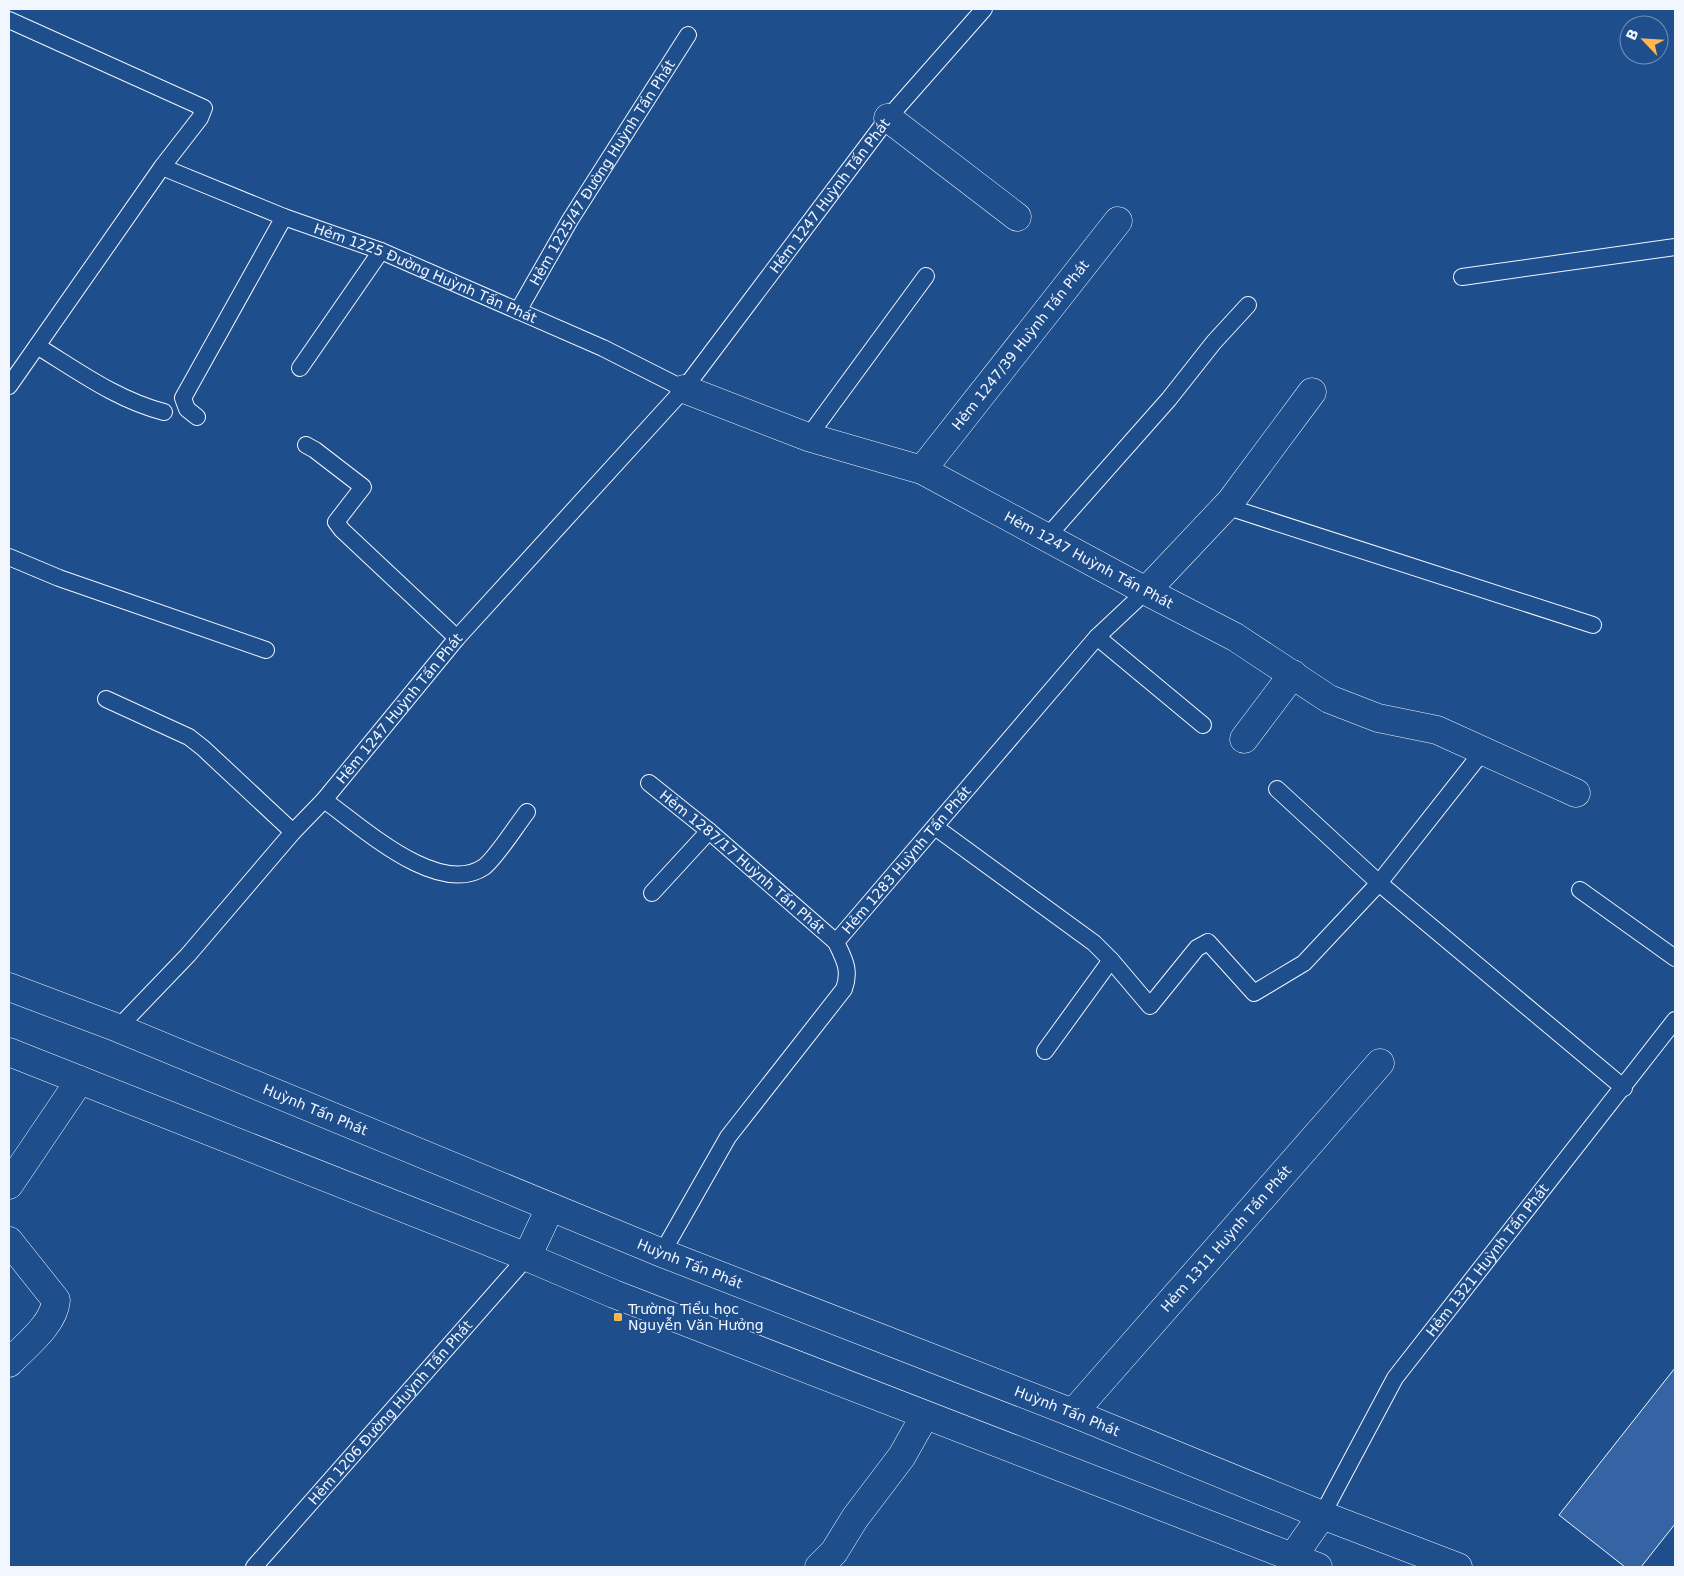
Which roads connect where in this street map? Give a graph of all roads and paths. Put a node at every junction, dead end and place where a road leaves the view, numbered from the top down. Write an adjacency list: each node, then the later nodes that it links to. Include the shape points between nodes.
1 (984, 9): 4 (lane, Hẻm 1247 Huỳnh Tấn Phát)
2 (9, 20): 5 (lane, via 204,108 200,118)
3 (688, 35): 14 (lane, Hẻm 1225/47 Đường Huỳnh Tấn Phát, via 570,220)
4 (888, 118): 7 (main road); 18 (lane, Hẻm 1247 Huỳnh Tấn Phát)
5 (162, 167): 6 (lane, Hẻm 1225 Đường Huỳnh Tấn Phát); 15 (lane)
6 (284, 217): 10 (lane, Hẻm 1225 Đường Huỳnh Tấn Phát); 21 (lane, via 182,398 187,409)
7 (1017, 217)
8 (1118, 221): 24 (main road, Hẻm 1247/39 Huỳnh Tấn Phát)
9 (1675, 247): 12 (lane)
10 (381, 251): 14 (lane, Hẻm 1225 Đường Huỳnh Tấn Phát); 16 (lane)
11 (926, 276): 22 (lane)
12 (1462, 277)
13 (1248, 305): 26 (lane)
14 (518, 311): 18 (lane, Hẻm 1225 Đường Huỳnh Tấn Phát, via 603,348)
15 (37, 346): 17 (lane); 20 (lane, via 115,394)
16 (300, 368)
17 (9, 386)
18 (684, 389): 22 (main road, Hẻm 1247 Huỳnh Tấn Phát); 31 (lane, Hẻm 1247 Huỳnh Tấn Phát)
19 (1312, 392): 25 (main road)
20 (164, 412)
21 (197, 417)
22 (808, 437): 24 (main road, Hẻm 1247 Huỳnh Tấn Phát)
23 (306, 445): 31 (lane, via 363,487 336,522 342,530)
24 (922, 470): 26 (main road, Hẻm 1247 Huỳnh Tấn Phát)
25 (1225, 506): 28 (main road); 29 (lane)
26 (1046, 538): 28 (main road, Hẻm 1247 Huỳnh Tấn Phát)
27 (9, 557): 32 (lane, via 59,578)
28 (1146, 592): 30 (lane, Hẻm 1283 Huỳnh Tấn Phát); 33 (main road, Hẻm 1247 Huỳnh Tấn Phát, via 1235,637)
29 (1593, 625)
30 (1096, 637): 35 (lane); 43 (lane, Hẻm 1283 Huỳnh Tấn Phát)
31 (457, 638): 41 (lane, Hẻm 1247 Huỳnh Tấn Phát)
32 (266, 650)
33 (1293, 674): 36 (main road); 37 (main road, Hẻm 1247 Huỳnh Tấn Phát, via 1353,710 1437,730)
34 (106, 699): 45 (lane, via 189,737)
35 (1203, 725)
36 (1244, 739)
37 (1483, 751): 40 (main road, Hẻm 1247 Huỳnh Tấn Phát); 46 (lane)
38 (649, 783): 44 (lane, Hẻm 1287/17 Huỳnh Tấn Phát)
39 (1277, 789): 46 (lane)
40 (1576, 793)
41 (324, 800): 42 (lane, via 398,854 442,874 467,875 486,866); 45 (lane, Hẻm 1247 Huỳnh Tấn Phát)
42 (527, 812)
43 (934, 827): 49 (lane, Hẻm 1283 Huỳnh Tấn Phát); 51 (lane, via 1094,942)
44 (709, 831): 48 (lane); 49 (lane, Hẻm 1287/17 Huỳnh Tấn Phát)
45 (293, 832): 54 (lane, Hẻm 1247 Huỳnh Tấn Phát, via 188,955)
46 (1379, 883): 51 (lane, via 1304,963 1254,993 1208,942 1197,948 1150,1006); 59 (lane)
47 (1580, 890): 50 (lane)
48 (652, 893)
49 (836, 942): 63 (lane, Hẻm 1283 Huỳnh Tấn Phát, via 845,959 848,977 844,989 728,1137)
50 (1675, 958)
51 (1111, 960): 55 (lane)
52 (9, 987): 54 (main road, Huỳnh Tấn Phát)
53 (1675, 1020): 59 (lane, Hẻm 1321 Huỳnh Tấn Phát)
54 (118, 1028): 61 (main road, Huỳnh Tấn Phát)
55 (1045, 1051)
56 (9, 1052): 58 (main road)
57 (1380, 1063): 66 (main road, Hẻm 1311 Huỳnh Tấn Phát)
58 (80, 1080): 60 (main road); 64 (main road)
59 (1624, 1088): 68 (lane, Hẻm 1321 Huỳnh Tấn Phát, via 1395,1378)
60 (9, 1185)
61 (550, 1208): 63 (main road, Huỳnh Tấn Phát); 64 (main road)
62 (9, 1241): 65 (main road, via 56,1300 55,1311)
63 (662, 1253): 66 (main road, Huỳnh Tấn Phát)
64 (527, 1257): 67 (main road); 70 (lane, Hẻm 1206 Đường Huỳnh Tấn Phát)
65 (9, 1363)
66 (1073, 1413): 68 (main road, Huỳnh Tấn Phát)
67 (925, 1415): 69 (main road); 71 (main road, via 902,1456 855,1518 834,1552)
68 (1322, 1515): 69 (main road); 73 (main road, Huỳnh Tấn Phát)
69 (1288, 1563): 72 (main road)
70 (254, 1567)
71 (819, 1567)
72 (1318, 1567)
73 (1458, 1567)

